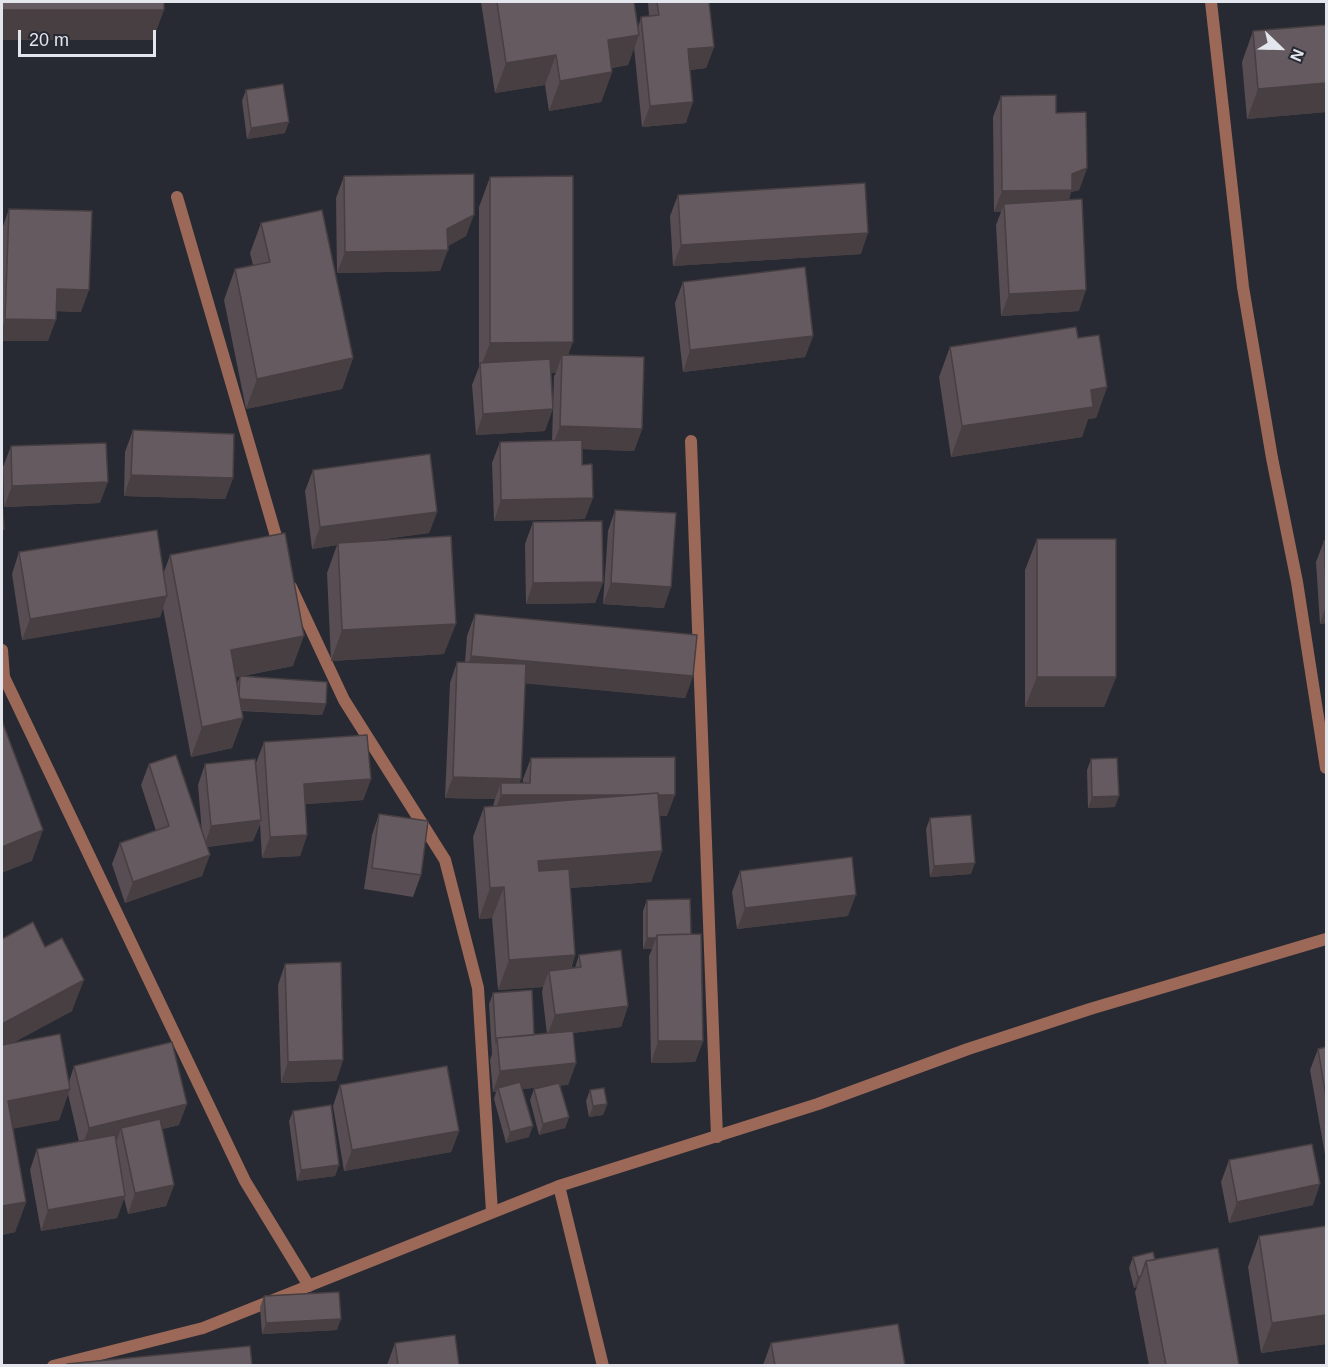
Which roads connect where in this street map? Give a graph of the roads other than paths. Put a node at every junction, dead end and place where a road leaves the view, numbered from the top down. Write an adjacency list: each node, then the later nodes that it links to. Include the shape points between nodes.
1 (1211, 2): 6 (street, via 1243,287 1297,582)
2 (177, 197): 10 (street, via 285,567 344,700 445,860 478,988)
3 (691, 441): 8 (street)
4 (2, 650): 5 (street)
5 (3, 677): 11 (street, via 245,1180)
6 (1326, 768)
7 (1326, 939): 8 (street, via 1090,1009)
8 (717, 1137): 9 (street)
9 (559, 1186): 10 (street); 13 (street)
10 (492, 1212): 11 (street)
11 (309, 1286): 12 (street, via 203,1328)
12 (53, 1365)
13 (603, 1365)

